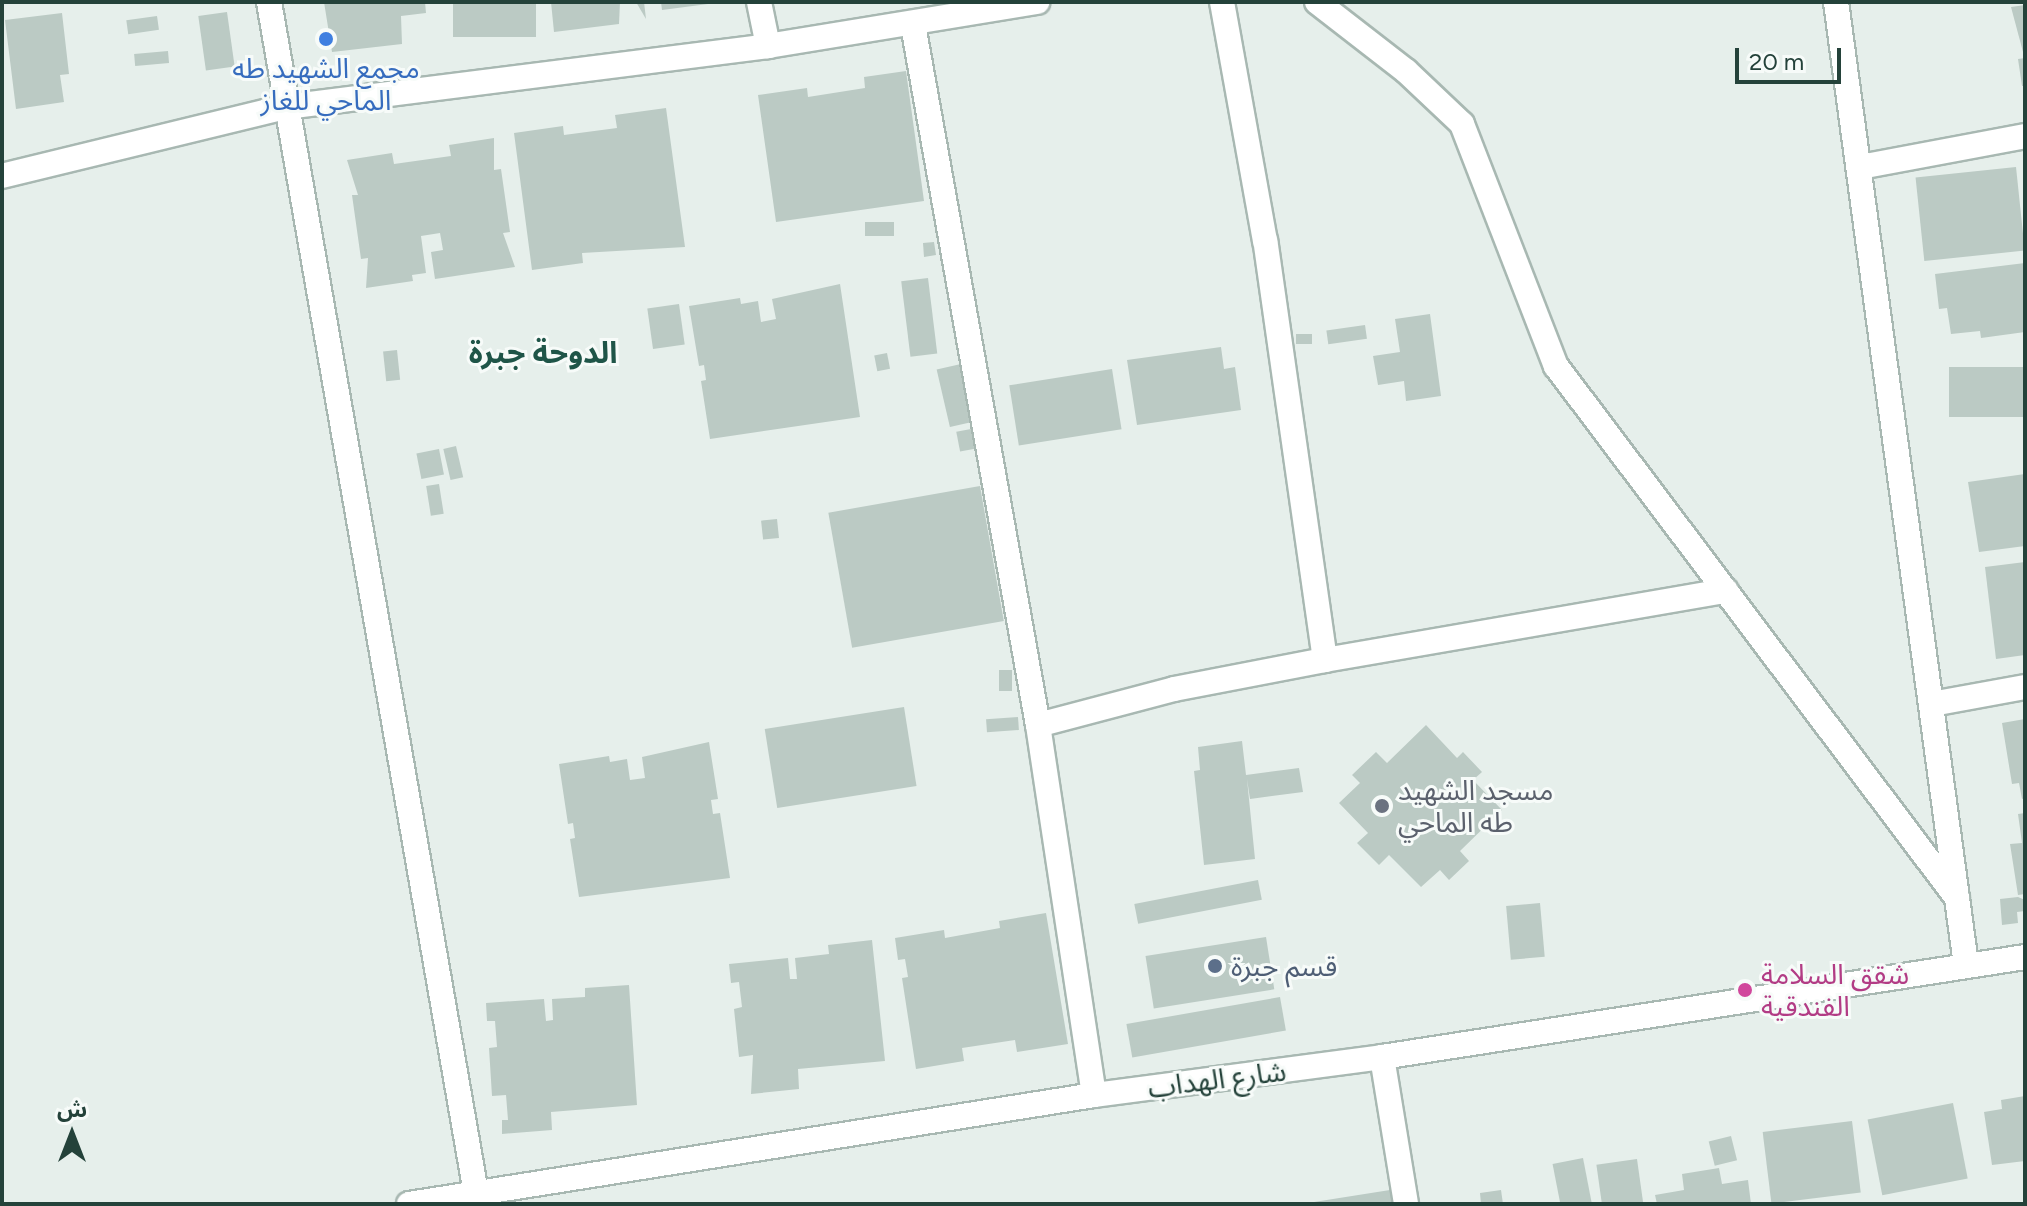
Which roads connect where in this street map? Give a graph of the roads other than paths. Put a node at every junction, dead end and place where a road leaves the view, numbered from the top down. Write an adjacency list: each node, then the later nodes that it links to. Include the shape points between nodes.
1 (269, 2): 9 (street)
2 (759, 2): 8 (street)
3 (1037, 2): 7 (street)
4 (1222, 2): 14 (street, via 1265,241)
5 (1317, 2): 13 (street, via 1406,71 1462,124 1556,366)
6 (1836, 2): 11 (street)
7 (913, 25): 8 (street); 17 (street)
8 (768, 46): 9 (street)
9 (286, 107): 12 (street); 23 (street)
10 (2025, 136): 11 (street)
11 (1860, 167): 16 (street)
12 (2, 176)
13 (1726, 591): 14 (street); 18 (street)
14 (1325, 660): 17 (street, via 1174,689)
15 (2025, 687): 16 (street)
16 (1932, 704): 18 (street)
17 (1038, 725): 22 (street)
18 (1957, 898): 20 (street)
19 (2025, 957): 20 (street, شارع الهداب)
20 (1966, 965): 21 (street, شارع الهداب)
21 (1382, 1057): 22 (street, شارع الهداب); 25 (street)
22 (1094, 1095): 23 (street, شارع الهداب)
23 (477, 1198): 24 (street, شارع الهداب)
24 (409, 1204)
25 (1406, 1204)

